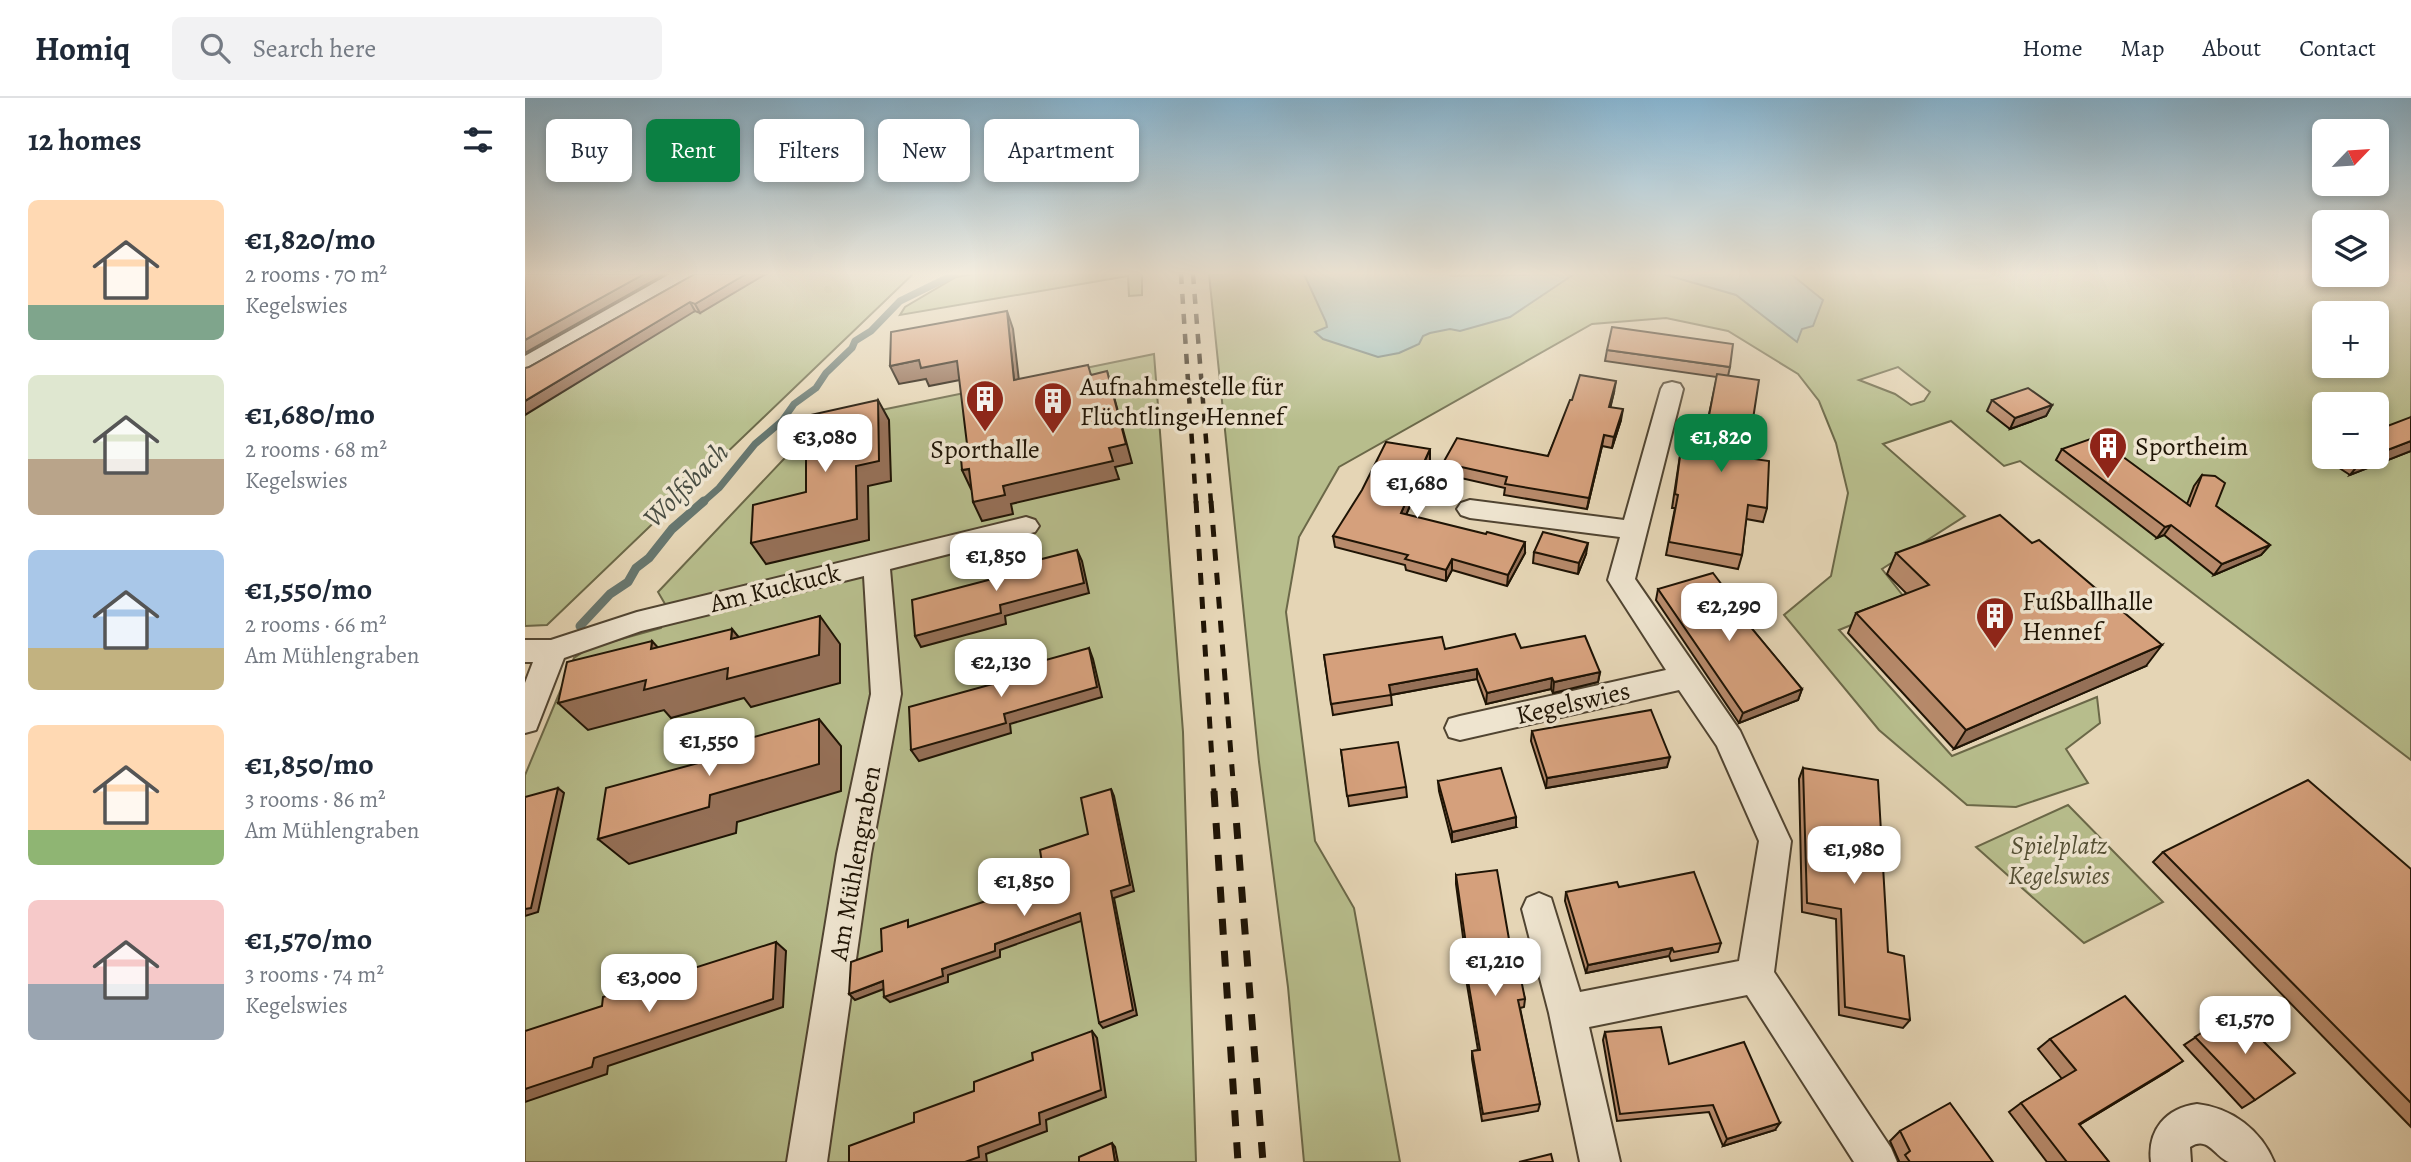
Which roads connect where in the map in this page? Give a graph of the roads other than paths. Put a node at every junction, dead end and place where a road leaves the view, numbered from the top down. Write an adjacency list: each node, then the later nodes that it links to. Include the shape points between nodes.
1 (602, 324): 2 (main road)
2 (525, 368)
3 (1672, 389): 6 (street)
4 (1470, 509): 6 (street)
5 (1026, 526): 7 (street, Am Kuckuck)
6 (1632, 530): 9 (street, via 1621,580)
7 (876, 563): 8 (street, Am Kuckuck, via 636,622); 16 (street, Am Mühlengraben, via 887,694 854,855)
8 (539, 651): 10 (street)
9 (1686, 677): 11 (street, Kegelswies); 13 (street, via 1729,740 1775,841)
10 (525, 721)
11 (1460, 728)
12 (1539, 909): 14 (street)
13 (1755, 976): 14 (street); 18 (street)
14 (1567, 1013): 17 (street)
15 (2254, 1152): 19 (street, via 2216,1128 2187,1124 2170,1139)
16 (807, 1162)
17 (1600, 1162)
18 (1877, 1162)
19 (2171, 1162)

